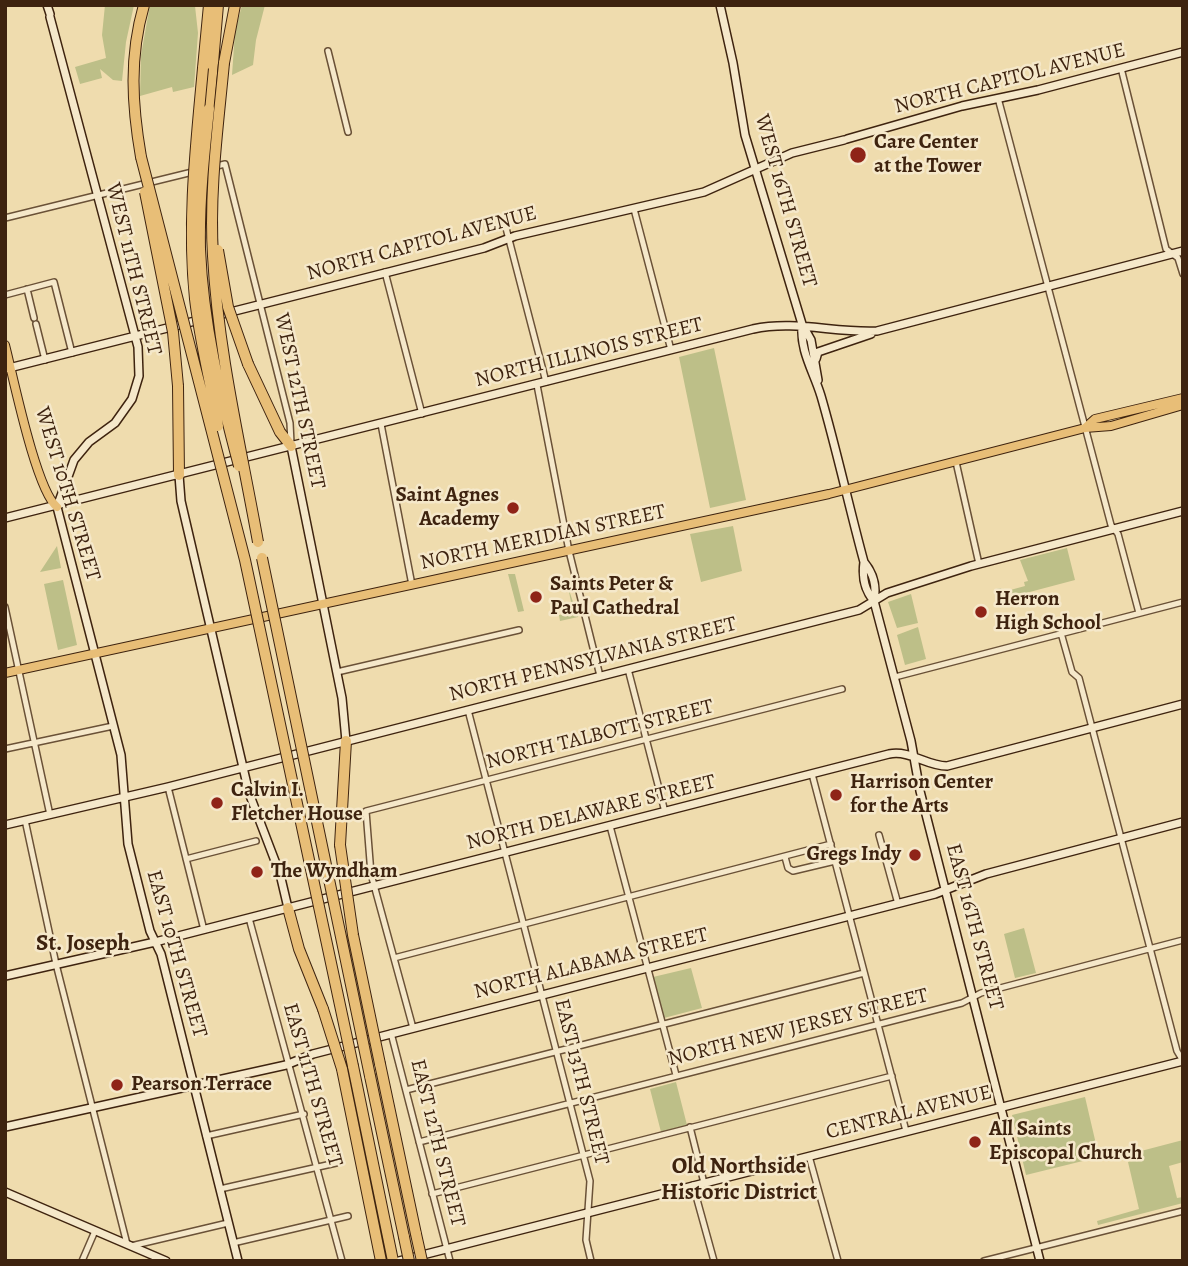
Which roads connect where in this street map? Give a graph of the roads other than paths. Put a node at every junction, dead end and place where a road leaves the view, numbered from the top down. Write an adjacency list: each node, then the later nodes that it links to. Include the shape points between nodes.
1 (47, 5): 15 (main road, WEST 11TH STREET)
2 (144, 5): 13 (highway, via 132,96)
3 (209, 5): 9 (highway)
4 (218, 5): 9 (highway)
5 (235, 5): 17 (highway, bridge, via 224,63)
6 (720, 5): 14 (main road, WEST 16TH STREET)
7 (327, 51): 12 (street)
8 (1183, 52): 10 (main road, NORTH CAPITOL AVENUE)
9 (208, 67): 54 (highway, bridge, via 192,181 194,280); 55 (highway, bridge, via 200,202 204,294 220,388)
10 (1121, 68): 11 (main road, NORTH CAPITOL AVENUE); 22 (street)
11 (998, 98): 14 (main road, NORTH CAPITOL AVENUE, via 792,153); 25 (street)
12 (348, 132)
13 (141, 157): 48 (highway, bridge, via 173,332); 54 (highway, bridge)
14 (754, 170): 16 (main road, NORTH CAPITOL AVENUE, via 712,189); 29 (main road, WEST 16TH STREET)
15 (98, 195): 18 (street); 28 (street, WEST 12TH STREET, via 225,164); 31 (main road, WEST 11TH STREET)
16 (634, 209): 20 (main road, NORTH CAPITOL AVENUE); 33 (street)
17 (212, 210): 46 (highway, bridge, via 228,307 248,364); 55 (highway, bridge, via 217,306)
18 (5, 218)
19 (506, 228): 20 (street)
20 (509, 239): 23 (main road, NORTH CAPITOL AVENUE); 38 (street)
21 (1183, 251): 22 (main road, NORTH ILLINOIS STREET)
22 (1172, 254): 24 (street); 25 (main road, NORTH ILLINOIS STREET)
23 (385, 272): 28 (main road, NORTH CAPITOL AVENUE); 43 (street)
24 (1183, 274)
25 (1048, 286): 30 (main road, NORTH ILLINOIS STREET); 45 (street)
26 (27, 289): 27 (street); 34 (street, via 54,282); 35 (street)
27 (5, 295)
28 (260, 304): 31 (main road, NORTH CAPITOL AVENUE); 46 (street, WEST 12TH STREET, via 290,423)
29 (802, 324): 30 (main road, NORTH ILLINOIS STREET); 33 (main road, NORTH ILLINOIS STREET, via 769,326); 36 (main road, WEST 16TH STREET); 40 (main road, WEST 16TH STREET, via 807,365)
30 (877, 331): 36 (main road, via 818,352)
31 (135, 337): 34 (main road, NORTH CAPITOL AVENUE); 50 (main road, WEST 11TH STREET, via 140,367 133,397 115,423 74,460)
32 (5, 345): 37 (main road, WEST 10TH STREET)
33 (671, 350): 38 (main road, NORTH ILLINOIS STREET)
34 (72, 353): 35 (main road, NORTH CAPITOL AVENUE)
35 (45, 359): 37 (main road, NORTH CAPITOL AVENUE)
36 (816, 360): 40 (main road, WEST 16TH STREET)
37 (8, 369): 50 (main road, WEST 10TH STREET, via 42,481)
38 (546, 382): 39 (main road, NORTH ILLINOIS STREET)
39 (537, 385): 43 (main road, NORTH ILLINOIS STREET); 56 (street)
40 (820, 395): 49 (main road, WEST 16TH STREET)
41 (1183, 398): 45 (main road, NORTH MERIDIAN STREET, via 1098,418)
42 (1183, 405): 45 (main road, NORTH MERIDIAN STREET, via 1111,426)
43 (422, 414): 44 (main road, NORTH ILLINOIS STREET)
44 (381, 424): 46 (main road, NORTH ILLINOIS STREET); 58 (street)
45 (1085, 428): 47 (main road, NORTH MERIDIAN STREET); 53 (street)
46 (291, 446): 48 (main road, NORTH ILLINOIS STREET); 61 (main road, WEST 12TH STREET)
47 (956, 461): 49 (main road, NORTH MERIDIAN STREET); 57 (street)
48 (180, 475): 50 (main road, NORTH ILLINOIS STREET); 64 (main road, via 181,501)
49 (845, 490): 56 (main road, NORTH MERIDIAN STREET); 59 (main road, EAST 16TH STREET, via 864,562 872,571)
50 (57, 507): 52 (main road, NORTH ILLINOIS STREET); 67 (main road, WEST 10TH STREET)
51 (1183, 511): 53 (main road, NORTH PENNSYLVANIA STREET)
52 (5, 518)
53 (1114, 529): 57 (main road, NORTH PENNSYLVANIA STREET); 63 (street)
54 (238, 533): 166 (highway, bridge)
55 (258, 541): 168 (highway, bridge)
56 (569, 551): 58 (main road, NORTH MERIDIAN STREET); 72 (street)
57 (979, 564): 59 (main road, NORTH PENNSYLVANIA STREET)
58 (412, 585): 61 (main road, NORTH MERIDIAN STREET)
59 (874, 601): 68 (main road, NORTH PENNSYLVANIA STREET, via 859,610); 73 (main road, EAST 16TH STREET)
60 (1183, 602): 63 (street)
61 (323, 605): 64 (main road, NORTH MERIDIAN STREET); 70 (main road)
62 (5, 607): 69 (street)
63 (1139, 613): 66 (street)
64 (213, 628): 67 (main road, NORTH MERIDIAN STREET); 84 (main road)
65 (519, 630): 70 (street)
66 (1061, 633): 73 (street); 78 (street)
67 (94, 654): 69 (main road, NORTH MERIDIAN STREET); 77 (main road, EAST 10TH STREET)
68 (628, 669): 72 (main road, NORTH PENNSYLVANIA STREET); 79 (street)
69 (19, 670): 71 (main road, NORTH MERIDIAN STREET); 81 (street)
70 (337, 672): 80 (main road)
71 (5, 673)
72 (600, 676): 76 (main road, NORTH PENNSYLVANIA STREET)
73 (895, 677): 83 (main road, EAST 16TH STREET)
74 (842, 689): 79 (street, NORTH TALBOTT STREET)
75 (1183, 704): 78 (main road, NORTH DELAWARE STREET)
76 (468, 710): 80 (main road, NORTH PENNSYLVANIA STREET); 86 (street, EAST 13TH STREET)
77 (113, 726): 81 (street); 88 (main road, EAST 10TH STREET)
78 (1092, 728): 83 (main road, NORTH DELAWARE STREET, via 947,766); 96 (street)
79 (646, 739): 86 (street, NORTH TALBOTT STREET); 89 (street)
80 (346, 741): 84 (main road, NORTH PENNSYLVANIA STREET); 169 (highway, bridge, via 340,845 352,926)
81 (35, 743): 82 (street); 90 (street)
82 (5, 749)
83 (913, 756): 85 (main road, NORTH DELAWARE STREET, via 897,753); 104 (main road, EAST 16TH STREET)
84 (244, 767): 87 (main road, NORTH PENNSYLVANIA STREET); 107 (main road)
85 (812, 775): 89 (main road, NORTH DELAWARE STREET); 98 (street)
86 (486, 780): 99 (street, EAST 13TH STREET); 103 (street, NORTH TALBOTT STREET, via 366,811)
87 (168, 787): 88 (main road, NORTH PENNSYLVANIA STREET); 101 (street)
88 (124, 797): 90 (main road, NORTH PENNSYLVANIA STREET); 113 (main road, EAST 10TH STREET, via 128,844)
89 (665, 812): 94 (main road, NORTH DELAWARE STREET)
90 (50, 815): 91 (main road, NORTH PENNSYLVANIA STREET)
91 (25, 820): 93 (main road, NORTH PENNSYLVANIA STREET); 116 (street)
92 (1183, 822): 96 (main road, NORTH ALABAMA STREET)
93 (5, 825)
94 (610, 826): 99 (main road, NORTH DELAWARE STREET); 105 (street)
95 (879, 835): 106 (street)
96 (1121, 838): 104 (main road, NORTH ALABAMA STREET, via 986,874); 114 (street)
97 (256, 841): 101 (street)
98 (831, 844): 100 (street); 102 (street)
99 (506, 853): 103 (main road, NORTH DELAWARE STREET); 110 (street, EAST 13TH STREET)
100 (785, 857): 102 (street, via 793,871); 105 (street)
101 (186, 859): 111 (street)
102 (835, 861): 108 (street)
103 (376, 886): 107 (main road, NORTH DELAWARE STREET); 115 (street)
104 (946, 890): 106 (main road, NORTH ALABAMA STREET); 121 (main road, EAST 16TH STREET)
105 (629, 898): 110 (street); 117 (street)
106 (898, 904): 108 (main road, NORTH ALABAMA STREET)
107 (288, 908): 109 (main road, NORTH DELAWARE STREET); 165 (highway, bridge, via 342,1069)
108 (849, 916): 117 (main road, NORTH ALABAMA STREET); 118 (street)
109 (249, 918): 111 (main road, NORTH DELAWARE STREET); 128 (street, EAST 11TH STREET)
110 (524, 925): 115 (street); 120 (street, EAST 13TH STREET)
111 (204, 930): 113 (main road, NORTH DELAWARE STREET)
112 (1183, 940): 114 (street, NORTH NEW JERSEY STREET)
113 (155, 942): 116 (main road, NORTH DELAWARE STREET); 131 (main road, EAST 10TH STREET)
114 (1150, 948): 121 (street, NORTH NEW JERSEY STREET); 127 (street)
115 (394, 958): 124 (street)
116 (56, 964): 119 (main road, NORTH DELAWARE STREET); 134 (street)
117 (648, 968): 120 (main road, NORTH ALABAMA STREET); 122 (street)
118 (864, 973): 122 (street); 123 (street)
119 (5, 976)
120 (542, 995): 124 (main road, NORTH ALABAMA STREET); 126 (street, EAST 13TH STREET)
121 (974, 997): 123 (street, NORTH NEW JERSEY STREET); 135 (main road, EAST 16TH STREET)
122 (663, 1024): 126 (street); 129 (street)
123 (878, 1024): 129 (street, NORTH NEW JERSEY STREET); 130 (street)
124 (413, 1028): 125 (main road, NORTH ALABAMA STREET)
125 (391, 1033): 128 (main road, NORTH ALABAMA STREET); 132 (street, EAST 12TH STREET)
126 (557, 1051): 132 (street); 133 (street, EAST 13TH STREET)
127 (1183, 1061): 135 (main road, CENTRAL AVENUE)
128 (289, 1064): 131 (main road, NORTH ALABAMA STREET); 136 (street, EAST 11TH STREET)
129 (676, 1075): 133 (street, NORTH NEW JERSEY STREET)
130 (892, 1076): 138 (street); 139 (street)
131 (194, 1085): 134 (main road, NORTH ALABAMA STREET); 140 (main road, EAST 10TH STREET)
132 (406, 1090): 141 (street, EAST 12TH STREET)
133 (570, 1103): 141 (street, NORTH NEW JERSEY STREET); 142 (street, EAST 13TH STREET)
134 (93, 1108): 137 (main road, NORTH ALABAMA STREET); 158 (street)
135 (1000, 1108): 139 (main road, CENTRAL AVENUE); 159 (main road, EAST 16TH STREET)
136 (304, 1114): 140 (street); 145 (street, EAST 11TH STREET)
137 (5, 1127)
138 (690, 1127): 142 (street); 146 (street)
139 (906, 1131): 143 (main road, CENTRAL AVENUE)
140 (206, 1136): 148 (main road, EAST 10TH STREET)
141 (419, 1142): 150 (street, EAST 12TH STREET)
142 (584, 1155): 150 (street); 152 (street, EAST 13TH STREET, via 591,1185)
143 (809, 1156): 146 (main road, CENTRAL AVENUE); 173 (street)
144 (336, 1163): 145 (street)
145 (318, 1168): 148 (street); 154 (street, EAST 11TH STREET)
146 (704, 1183): 147 (main road, CENTRAL AVENUE)
147 (693, 1185): 152 (main road, CENTRAL AVENUE); 172 (street)
148 (220, 1189): 155 (main road, EAST 10TH STREET)
149 (5, 1192): 156 (main road)
150 (432, 1194): 160 (street, EAST 12TH STREET)
151 (1183, 1211): 159 (street)
152 (589, 1212): 160 (main road, CENTRAL AVENUE); 171 (street, EAST 13TH STREET, via 586,1240)
153 (348, 1216): 154 (street)
154 (331, 1220): 157 (street); 164 (street, EAST 11TH STREET)
155 (228, 1223): 157 (main road, EAST 10TH STREET); 158 (street)
156 (95, 1231): 158 (main road); 161 (street)
157 (233, 1243): 163 (main road, EAST 10TH STREET)
158 (129, 1245): 162 (main road)
159 (1036, 1247): 174 (street); 175 (main road, EAST 16TH STREET)
160 (446, 1248): 167 (main road, CENTRAL AVENUE); 170 (street, EAST 12TH STREET)
161 (82, 1261)
162 (166, 1261)
163 (238, 1261)
164 (342, 1261)
165 (381, 1261)
166 (393, 1261)
167 (399, 1261)
168 (409, 1261)
169 (422, 1261)
170 (450, 1261)
171 (591, 1261)
172 (714, 1261)
173 (838, 1261)
174 (984, 1261)
175 (1040, 1261)

